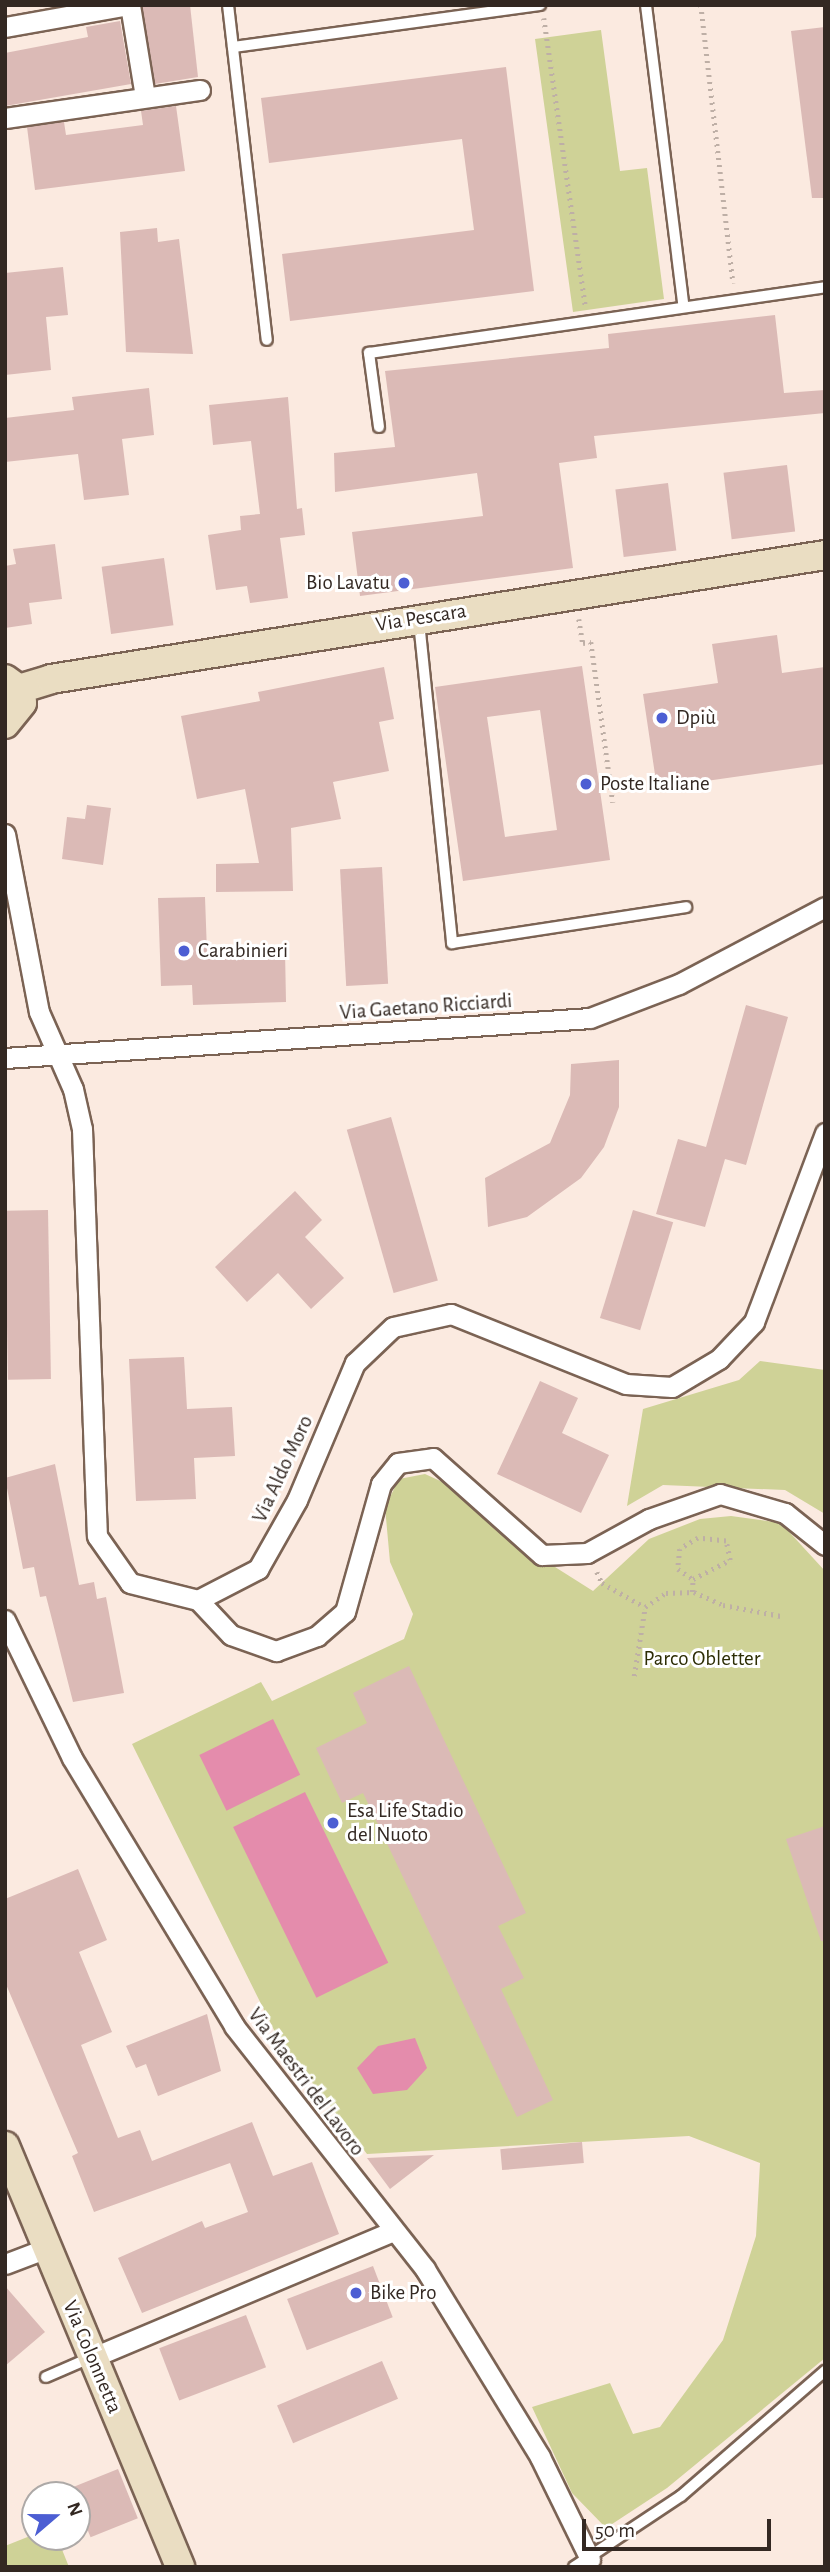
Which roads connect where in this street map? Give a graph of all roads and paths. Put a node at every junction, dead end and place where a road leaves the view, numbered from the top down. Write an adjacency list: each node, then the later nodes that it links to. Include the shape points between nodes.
1 (130, 5): 6 (street); 9 (street)
2 (228, 5): 7 (lane)
3 (541, 5): 7 (lane); 14 (path)
4 (646, 5): 13 (lane)
5 (701, 5): 12 (path)
6 (5, 27)
7 (233, 47): 15 (lane)
8 (200, 90): 9 (street)
9 (145, 97): 10 (street)
10 (5, 118)
11 (825, 287): 12 (lane)
12 (735, 298): 13 (lane)
13 (683, 304): 14 (lane)
14 (587, 319): 16 (lane, via 369,353)
15 (267, 340)
16 (379, 427)
17 (825, 555): 18 (street, Via Pescara)
18 (576, 594): 19 (street, Via Pescara); 22 (path, via 583,643 591,642)
19 (419, 618): 20 (street, Via Pescara); 26 (lane, via 452,943)
20 (12, 684): 21 (street, via 21,710)
21 (5, 724)
22 (613, 803)
23 (5, 834): 24 (street)
24 (7, 856): 25 (street); 28 (street, via 36,1000)
25 (5, 876)
26 (686, 907)
27 (825, 907): 28 (street, Via Gaetano Ricciardi, via 679,984 590,1018)
28 (59, 1056): 29 (street, Via Gaetano Ricciardi); 35 (street, via 82,1129 97,1536 130,1583)
29 (5, 1058)
30 (825, 1133): 35 (street, Via Aldo Moro, via 754,1322 719,1359 673,1387 626,1384 451,1314 393,1326 355,1363 297,1500 258,1569)
31 (825, 1545): 32 (street, via 785,1513 720,1493 649,1519)
32 (587, 1553): 35 (street, via 542,1555 433,1458 398,1463 381,1484 345,1612 317,1636 276,1651 230,1634); 36 (path, via 602,1583)
33 (693, 1579): 33 (path, via 730,1560 726,1541 698,1538 680,1549 678,1569); 34 (path)
34 (692, 1592): 36 (path, via 666,1593); 37 (path, via 732,1608)
35 (198, 1600)
36 (645, 1607): 39 (path)
37 (781, 1616)
38 (5, 1620): 41 (street, Via Maestri del Lavoro, via 72,1758 234,2025)
39 (634, 1676)
40 (5, 2146): 42 (street, Via Colonnetta)
41 (391, 2232): 44 (street); 47 (street, Via Maestri del Lavoro, via 425,2269 496,2385)
42 (47, 2248): 43 (street); 44 (street, Via Colonnetta)
43 (5, 2264)
44 (91, 2358): 46 (lane); 48 (street, Via Colonnetta)
45 (825, 2371): 47 (lane, via 681,2496)
46 (46, 2377)
47 (582, 2563)
48 (180, 2567)

